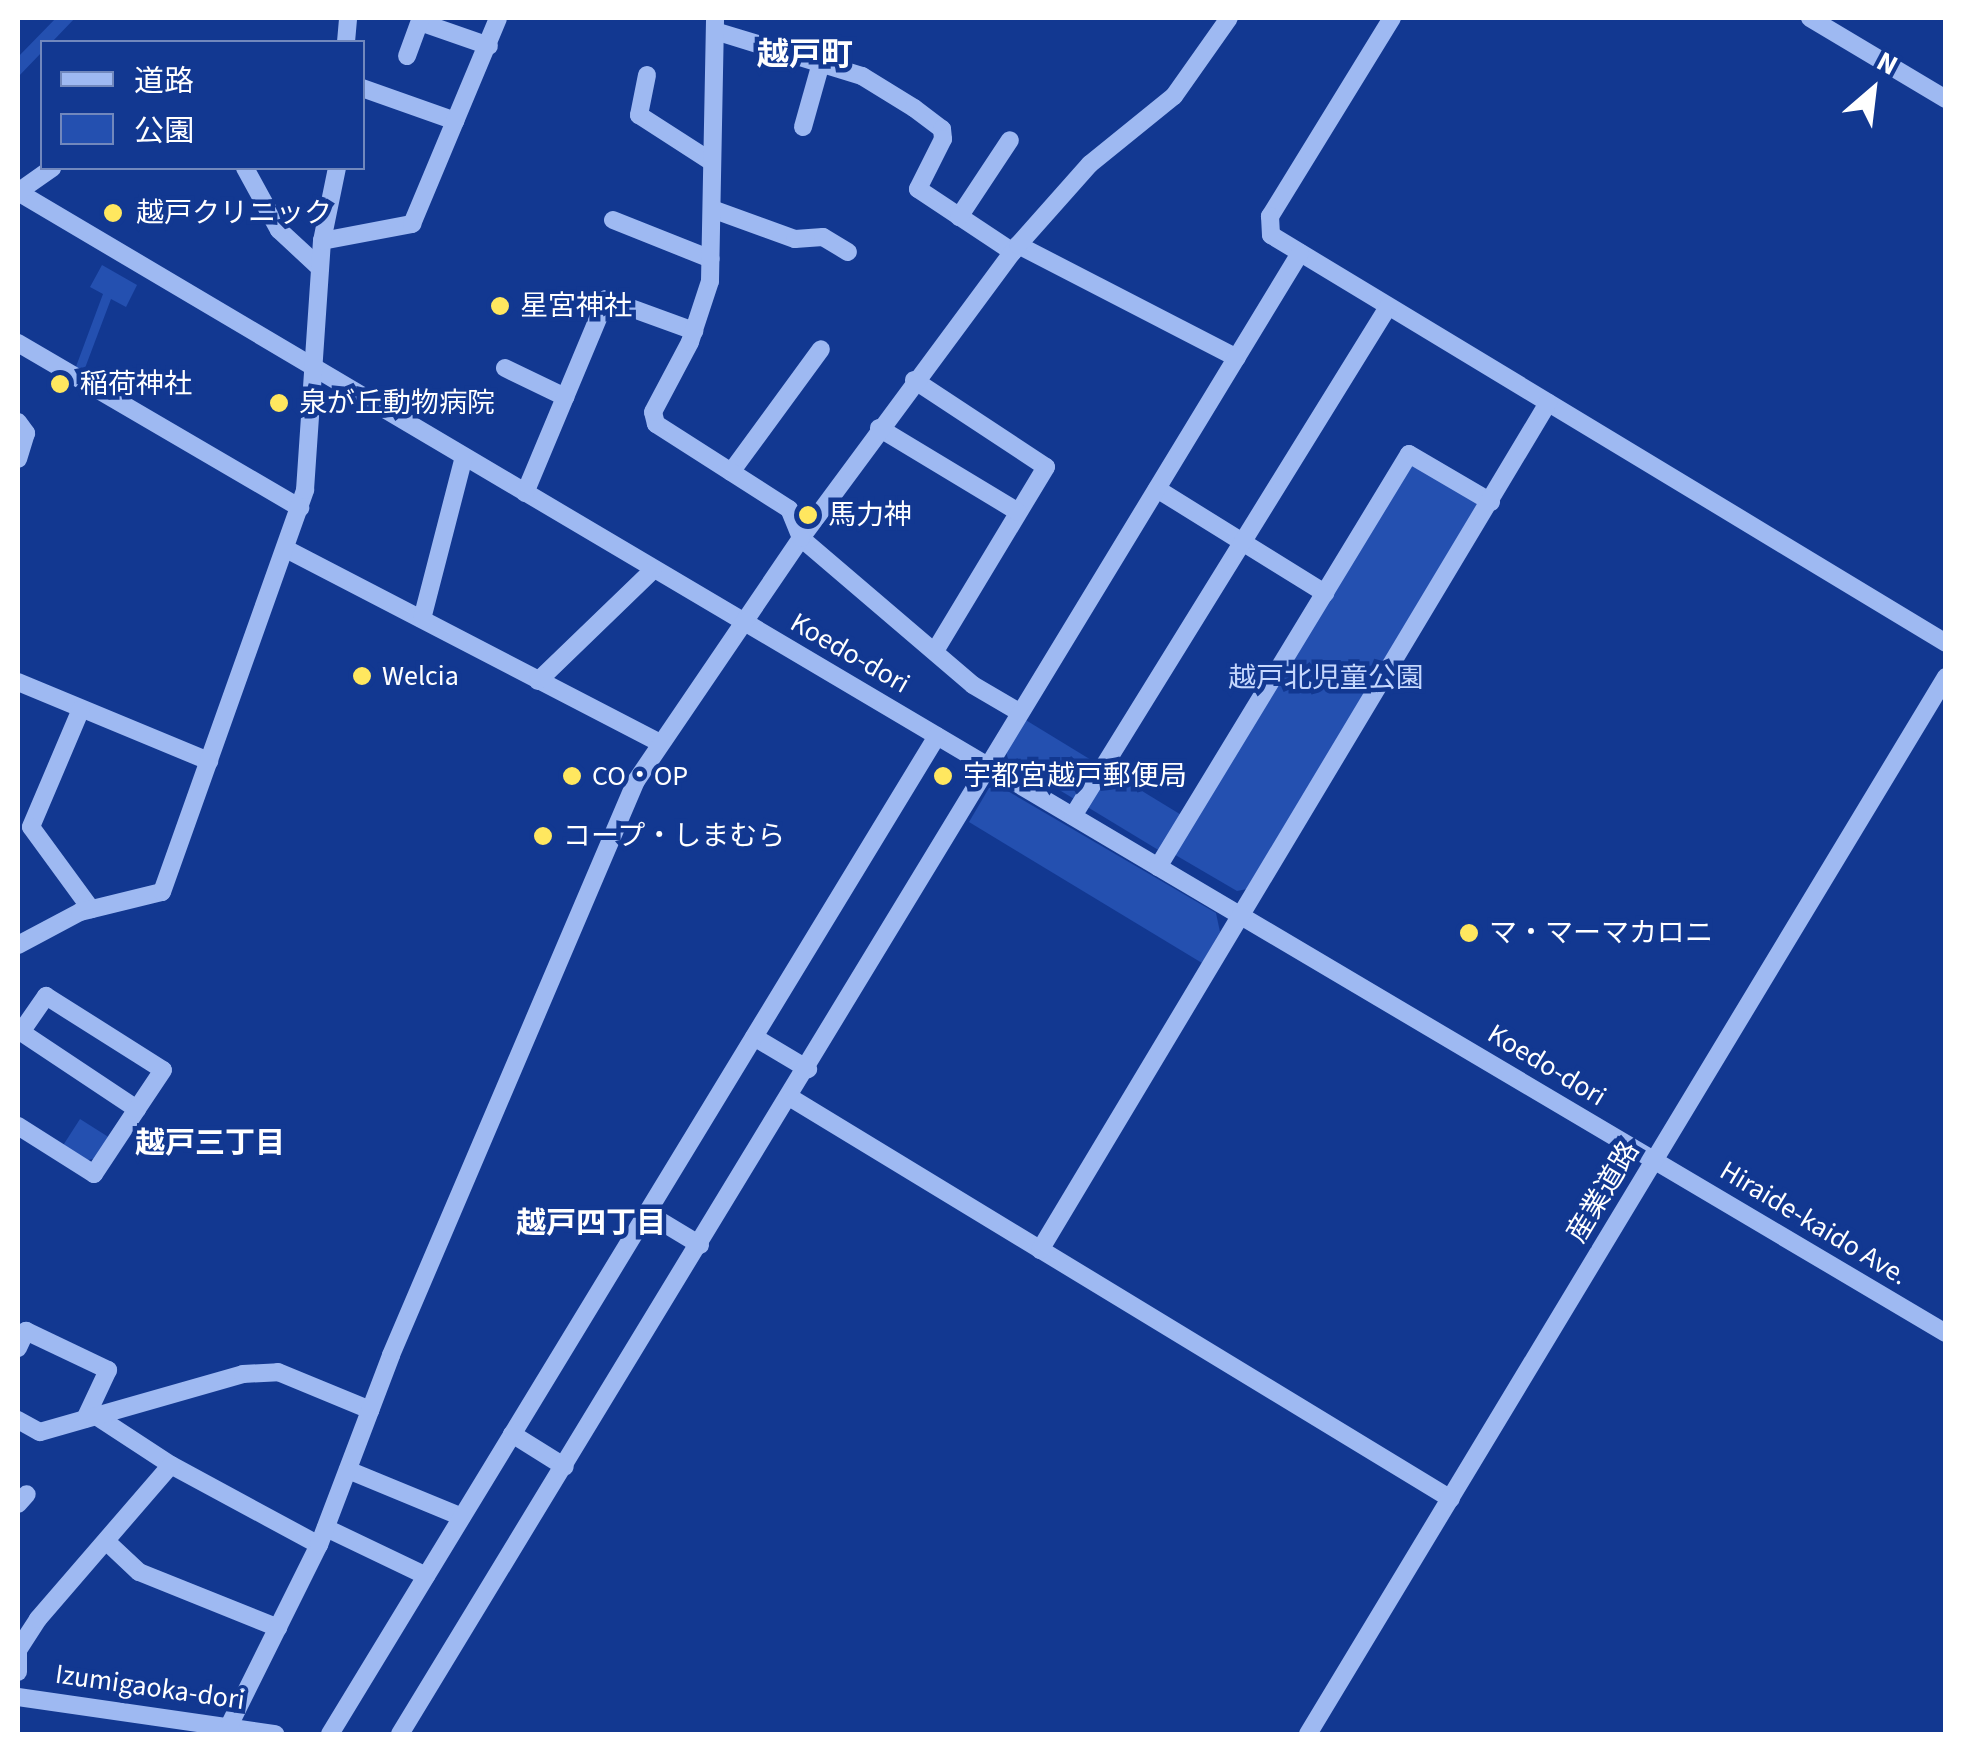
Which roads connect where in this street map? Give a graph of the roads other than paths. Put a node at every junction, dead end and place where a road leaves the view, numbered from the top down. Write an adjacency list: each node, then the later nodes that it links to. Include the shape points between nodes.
1 (498, 18): 7 (street)
2 (1229, 18): 25 (street, via 1174,96 1090,164)
3 (1392, 18): 27 (street, via 1270,216 1271,235)
4 (1810, 18): 12 (street)
5 (420, 20): 7 (street); 8 (street)
6 (715, 24): 9 (street); 16 (street)
7 (489, 46): 13 (street)
8 (407, 56)
9 (820, 63): 14 (street); 22 (street, via 862,76 942,129 944,139 918,190)
10 (647, 75): 16 (street, via 639,115)
11 (365, 89): 13 (street)
12 (1946, 99)
13 (455, 121): 24 (street, via 412,224)
14 (803, 127)
15 (1010, 140): 22 (street)
16 (712, 162): 21 (street)
17 (49, 170): 20 (street)
18 (246, 170): 29 (street, via 279,230)
19 (337, 170): 24 (street)
20 (18, 192): 36 (street, Koedo-dori)
21 (712, 209): 26 (street, via 795,239 822,237); 28 (street)
22 (960, 217): 25 (street)
23 (614, 220): 28 (street)
24 (322, 241): 29 (street)
25 (1016, 249): 34 (street); 37 (street)
26 (848, 252)
27 (1300, 254): 30 (street); 34 (street)
28 (711, 259): 31 (street)
29 (320, 268): 36 (street)
30 (1388, 307): 39 (street); 51 (street)
31 (694, 332): 38 (street, via 606,299); 44 (street, via 654,412 656,424)
32 (18, 344): 48 (street)
33 (820, 349): 44 (street)
34 (1237, 358): 45 (street)
35 (504, 368): 38 (street)
36 (315, 369): 42 (street, Koedo-dori); 48 (street)
37 (914, 380): 41 (street); 49 (street, via 1046,467)
38 (565, 397): 46 (street)
39 (1548, 403): 47 (street); 57 (street)
40 (18, 422): 43 (street, via 26,433)
41 (880, 428): 49 (street); 50 (street)
42 (464, 457): 46 (street, Koedo-dori); 55 (street)
43 (18, 459)
44 (731, 472): 50 (street, via 789,509)
45 (1156, 488): 51 (street); 63 (street)
46 (525, 494): 53 (street, Koedo-dori)
47 (1491, 502): 54 (street, via 1409,454); 71 (street)
48 (300, 508): 52 (street)
49 (1018, 512): 58 (street)
50 (801, 538): 56 (street); 58 (street)
51 (1242, 542): 54 (street); 68 (street)
52 (288, 550): 55 (street); 66 (street)
53 (652, 570): 56 (street, Koedo-dori); 61 (street)
54 (1325, 593): 69 (street)
55 (422, 619): 61 (street)
56 (744, 623): 64 (street, Koedo-dori); 65 (street)
57 (1946, 643)
58 (934, 652): 63 (street)
59 (1946, 677): 79 (street, 産業道路)
60 (18, 682): 62 (street)
61 (538, 682): 65 (street)
62 (81, 709): 66 (street); 70 (street, via 30,827)
63 (1020, 712): 67 (street)
64 (937, 736): 67 (street, Koedo-dori); 74 (street)
65 (658, 742): 85 (street, via 566,934)
66 (209, 761): 70 (street, via 162,892)
67 (987, 766): 68 (street, Koedo-dori); 75 (street)
68 (1073, 816): 69 (street, Koedo-dori)
69 (1158, 867): 71 (street, Koedo-dori)
70 (91, 909): 72 (street)
71 (1241, 916): 79 (street, Koedo-dori); 82 (street)
72 (22, 938)
73 (19, 1031): 77 (street); 77 (street, via 46,996 163,1070)
74 (754, 1036): 75 (street); 80 (street)
75 (808, 1069): 76 (street)
76 (790, 1098): 81 (street); 82 (street)
77 (137, 1109): 78 (street, via 94,1174)
78 (18, 1126)
79 (1654, 1161): 83 (street, Hiraide-kaido Ave.); 92 (street, 産業道路)
80 (647, 1213): 81 (street); 88 (street)
81 (700, 1245): 90 (street)
82 (1040, 1250): 92 (street)
83 (1946, 1333)
84 (18, 1348): 86 (street, via 26,1332 108,1370)
85 (370, 1410): 86 (street, via 278,1372 243,1374); 91 (street)
86 (91, 1417): 87 (street, via 40,1432); 89 (street)
87 (18, 1420)
88 (512, 1434): 90 (street); 93 (street)
89 (170, 1465): 94 (street); 95 (street)
90 (564, 1468): 103 (street)
91 (348, 1470): 93 (street); 94 (street)
92 (1451, 1499): 104 (street, 産業道路)
93 (462, 1517): 96 (street)
94 (322, 1537): 96 (street); 97 (street)
95 (107, 1542): 97 (street, via 139,1572); 98 (street, via 26,1636)
96 (426, 1576): 102 (street)
97 (278, 1628): 100 (street)
98 (18, 1672)
99 (18, 1697): 100 (street, Izumigaoka-dori)
100 (228, 1729): 101 (street, Izumigaoka-dori)
101 (275, 1734)
102 (330, 1734)
103 (400, 1734)
104 (1308, 1734)

